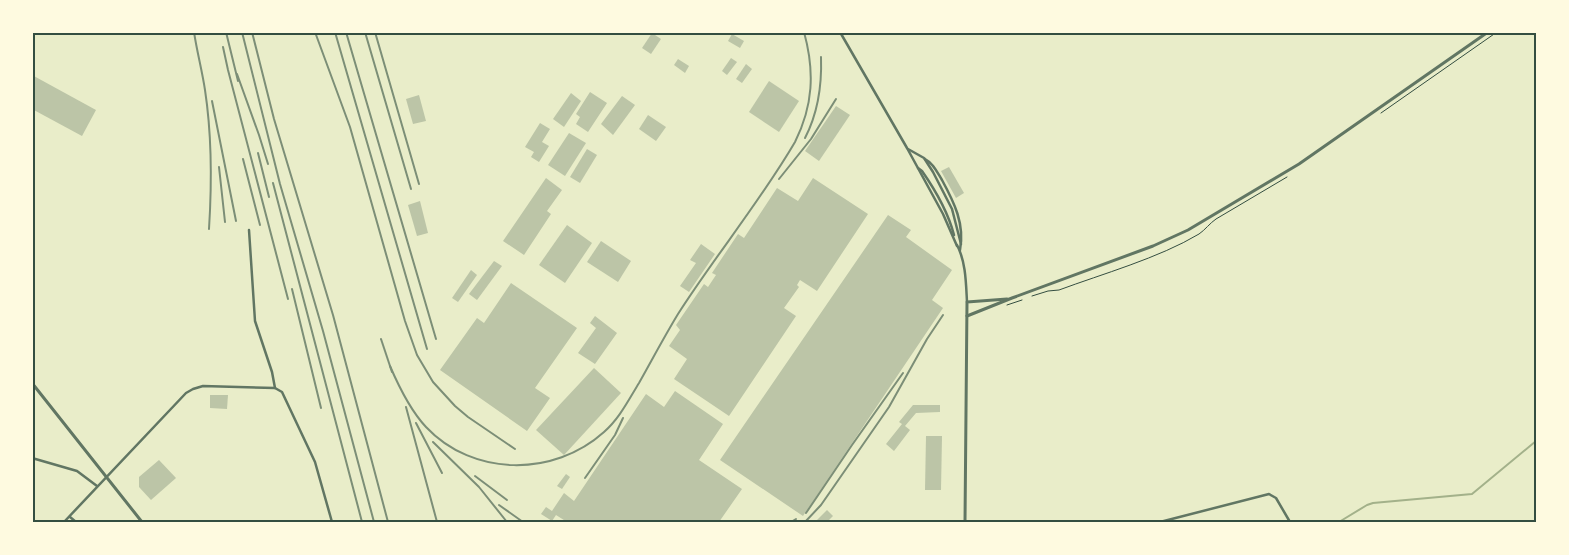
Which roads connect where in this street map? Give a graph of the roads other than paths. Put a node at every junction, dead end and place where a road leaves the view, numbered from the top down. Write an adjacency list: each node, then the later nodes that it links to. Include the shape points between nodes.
1 (840, 32): 3 (street)
2 (1488, 32): 6 (street, via 1299,164 1188,230)
3 (907, 148): 5 (street, via 939,199); 5 (street, via 924,158 950,203)
4 (249, 230): 10 (street, via 255,321)
5 (960, 251): 7 (street)
6 (1012, 298): 7 (street); 8 (street)
7 (967, 302): 8 (street)
8 (967, 316): 19 (street)
9 (32, 383): 12 (street)
10 (274, 388): 12 (street, via 193,388); 18 (street, via 284,395 311,452)
11 (32, 458): 13 (street, via 72,468)
12 (106, 477): 13 (street); 17 (street)
13 (97, 486): 14 (street)
14 (70, 516): 15 (street); 16 (street)
15 (64, 522)
16 (76, 522)
17 (142, 522)
18 (332, 522)
19 (966, 522)
20 (1160, 522): 21 (street, via 1269,494 1276,498)
21 (1290, 522)

